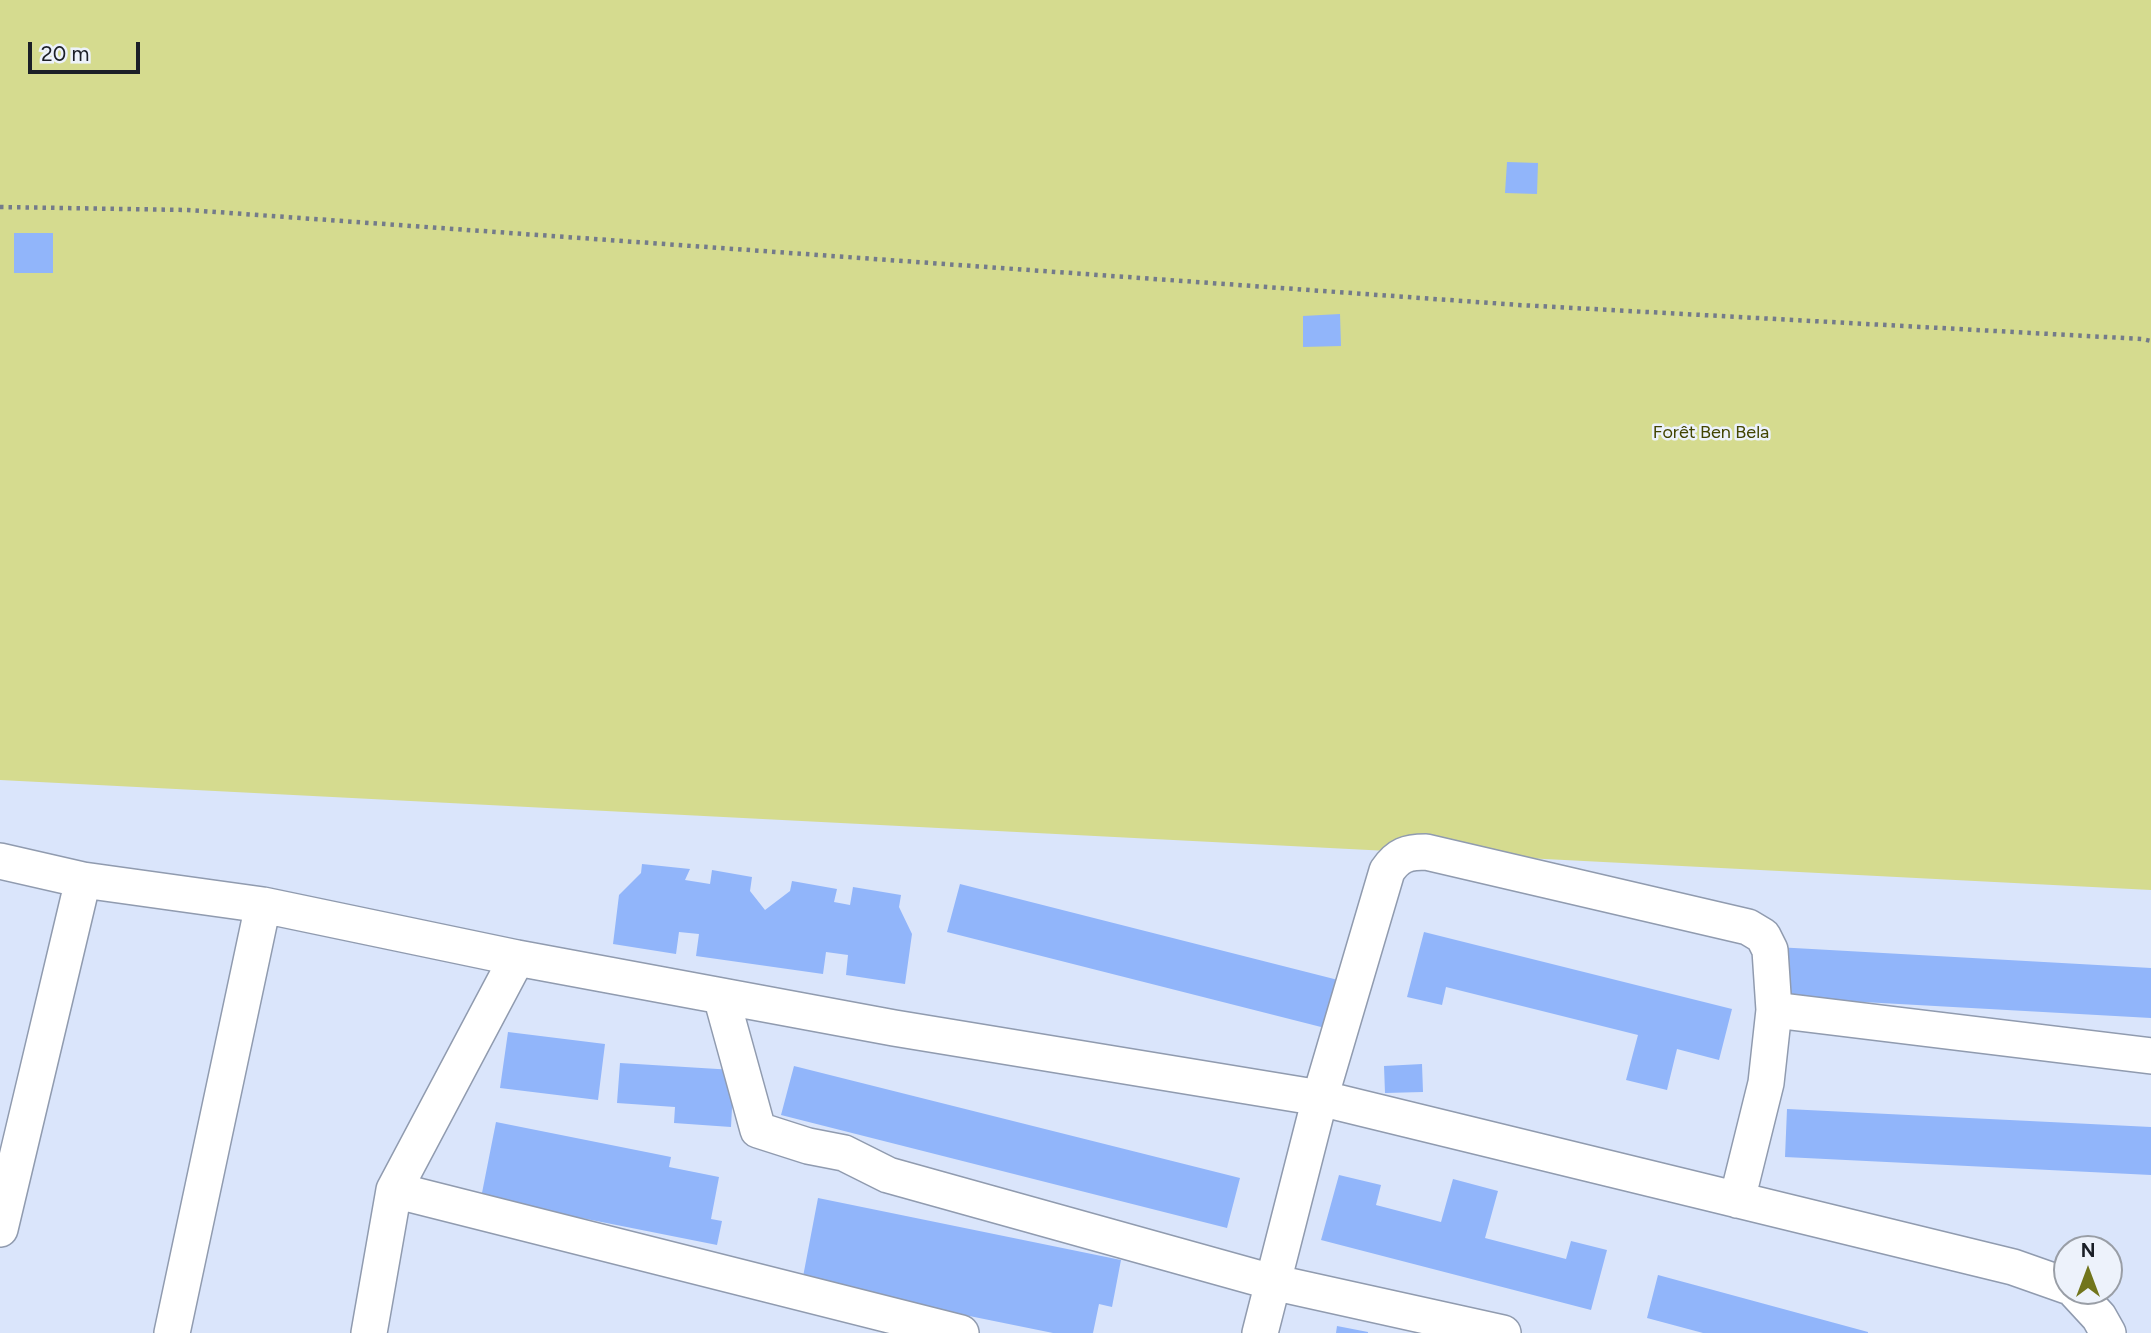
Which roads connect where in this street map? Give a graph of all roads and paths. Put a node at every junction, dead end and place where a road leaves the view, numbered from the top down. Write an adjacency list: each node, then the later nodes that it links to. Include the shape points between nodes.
1 (0, 207): 2 (path, via 188,210 1519,305)
2 (2151, 341)
3 (0, 861): 4 (street)
4 (83, 880): 5 (street); 13 (street)
5 (263, 905): 6 (street); 17 (street)
6 (517, 958): 7 (street); 11 (street)
7 (722, 996): 10 (street); 15 (street, via 758,1130 844,1153 888,1175)
8 (1774, 1010): 9 (street); 10 (street, via 1770,950 1763,936 1748,927 1426,852 1409,852 1396,858 1387,871); 12 (street, via 1766,1083)
9 (2151, 1056)
10 (1320, 1098): 12 (street); 15 (street)
11 (394, 1190): 18 (street); 19 (street)
12 (1737, 1200): 14 (street, via 2013,1267)
13 (0, 1229)
14 (2053, 1281)
15 (1272, 1282): 20 (street); 21 (street)
16 (2087, 1305): 22 (street)
17 (173, 1333)
18 (369, 1333)
19 (961, 1333)
20 (1260, 1333)
21 (1503, 1333)
22 (2108, 1333)

